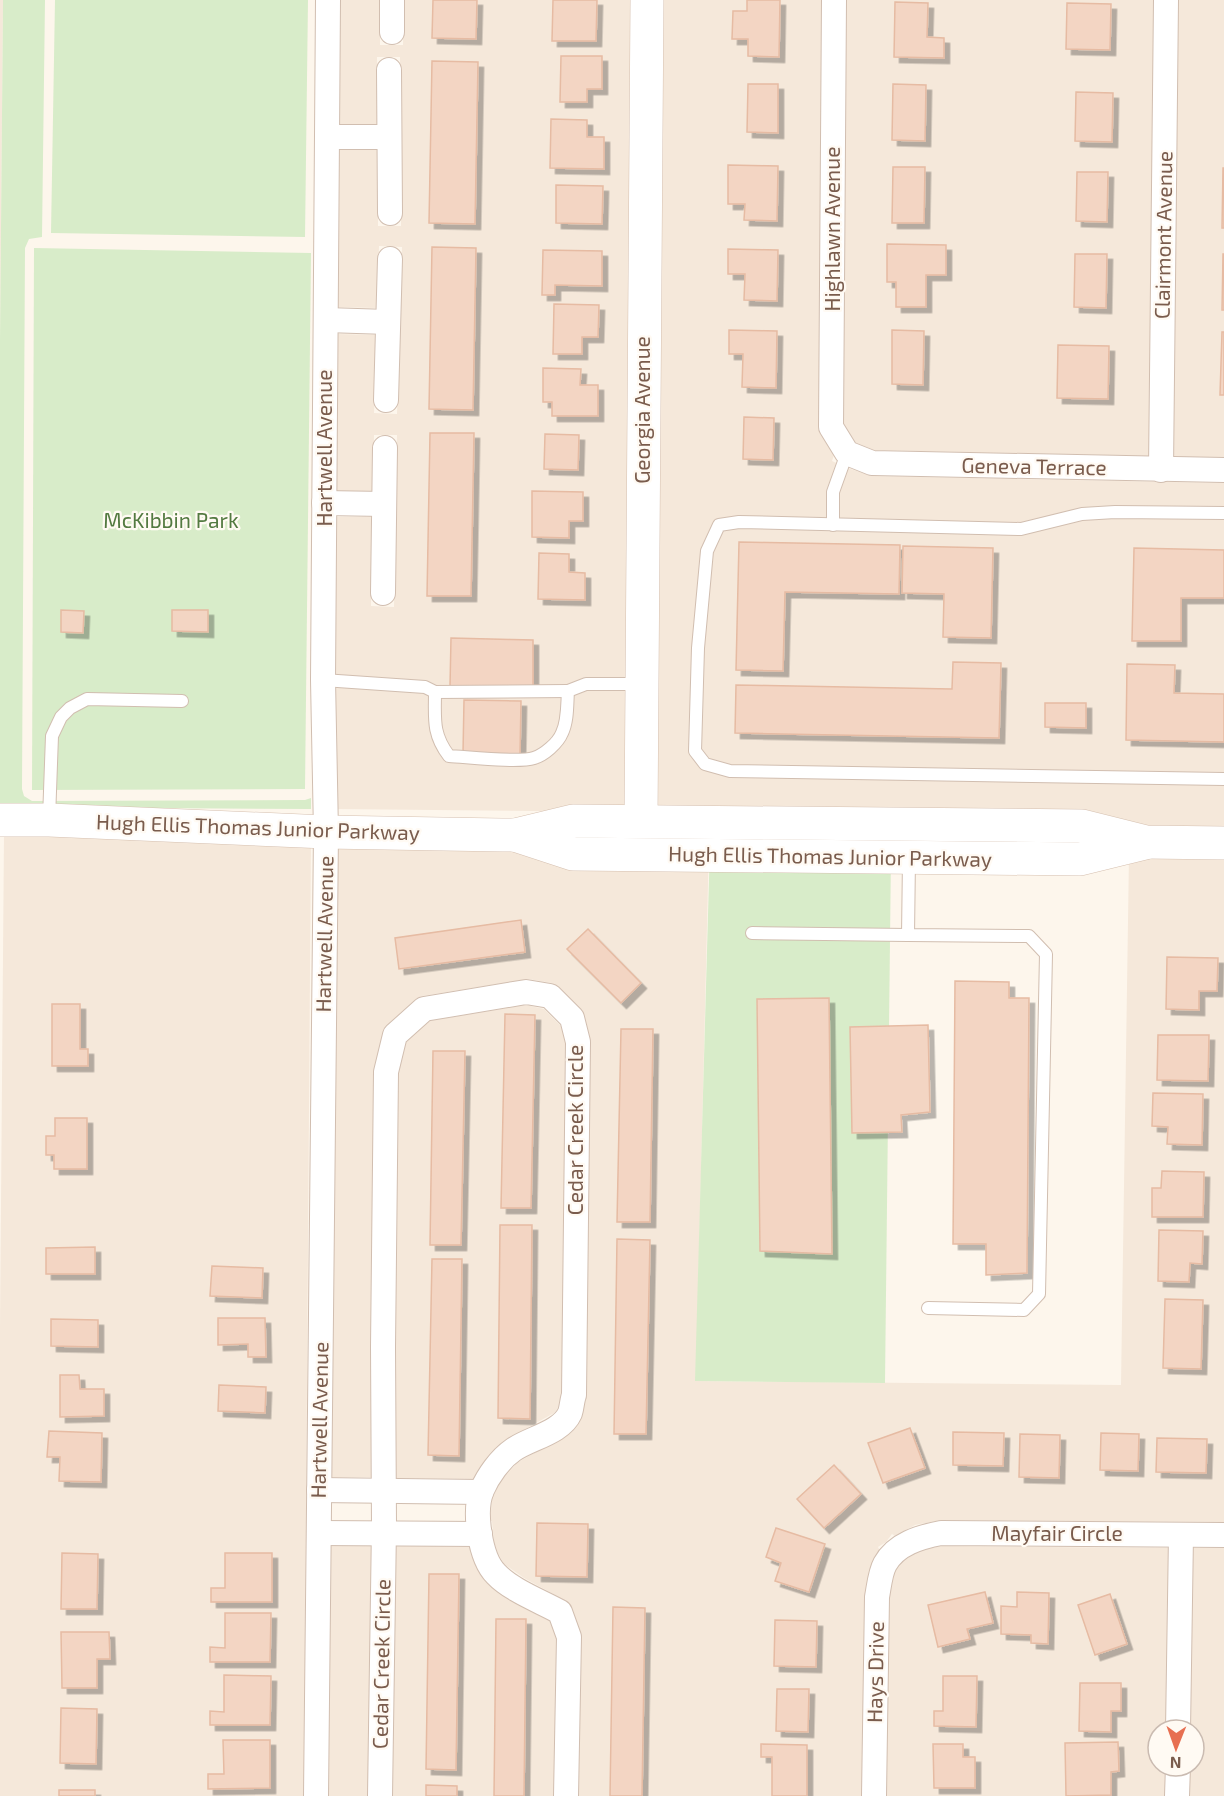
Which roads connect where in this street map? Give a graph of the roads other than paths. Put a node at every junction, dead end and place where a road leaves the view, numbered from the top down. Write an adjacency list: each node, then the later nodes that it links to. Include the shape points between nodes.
1 (328, 0): 8 (street, Hartwell Avenue)
2 (392, 0): 6 (street)
3 (647, 0): 25 (main road, Georgia Avenue)
4 (834, 0): 16 (street, Highlawn Avenue, via 831,427)
5 (1166, 0): 17 (street, Clairmont Avenue)
6 (392, 32)
7 (389, 70): 9 (street)
8 (327, 137): 9 (street); 12 (street, Hartwell Avenue)
9 (389, 137): 10 (street)
10 (390, 213)
11 (390, 259): 13 (street)
12 (326, 320): 13 (street); 19 (street, Hartwell Avenue)
13 (388, 322): 14 (street)
14 (386, 400)
15 (385, 448): 20 (street)
16 (847, 453): 17 (street, Geneva Terrace, via 872,463); 22 (lane, via 833,492)
17 (1161, 470): 18 (street, Geneva Terrace)
18 (1224, 470)
19 (324, 503): 20 (street); 24 (street, Hartwell Avenue)
20 (384, 504): 23 (street)
21 (1224, 513): 22 (lane, via 1082,514 1021,529)
22 (833, 525): 29 (lane, via 719,525 707,551 698,648 695,752 705,764 730,771)
23 (383, 593)
24 (323, 680): 27 (lane, via 425,687); 33 (street, Hartwell Avenue)
25 (641, 684): 26 (lane, via 586,684); 32 (main road, Georgia Avenue)
26 (568, 691): 27 (lane); 27 (lane, via 562,734 535,758 520,759 449,756 439,743 434,725)
27 (435, 692)
28 (182, 701): 31 (lane, via 87,699 69,708 52,736)
29 (1224, 779)
30 (0, 820): 31 (main road, Hugh Ellis Thomas Junior Parkway)
31 (49, 820): 33 (main road, Hugh Ellis Thomas Junior Parkway)
32 (641, 821): 34 (main road, Hugh Ellis Thomas Junior Parkway, via 573,821); 35 (main road, Hugh Ellis Thomas Junior Parkway, via 1082,826)
33 (326, 832): 34 (main road, Hugh Ellis Thomas Junior Parkway); 41 (street, Hartwell Avenue)
34 (515, 835): 37 (main road, Hugh Ellis Thomas Junior Parkway, via 573,854)
35 (1146, 843): 36 (main road, Hugh Ellis Thomas Junior Parkway); 37 (main road, Hugh Ellis Thomas Junior Parkway, via 1080,859)
36 (1224, 843)
37 (909, 858): 39 (lane)
38 (752, 933): 39 (lane)
39 (908, 935): 40 (lane, via 1029,936 1046,954 1039,1294 1024,1310)
40 (928, 1308)
41 (319, 1490): 42 (street); 45 (street, Hartwell Avenue)
42 (384, 1490): 43 (street); 43 (street, Cedar Creek Circle, via 386,1072 395,1035 424,1009 526,992 550,996 572,1018 578,1042 574,1395 570,1413 561,1424 512,1451 493,1471); 44 (street, Cedar Creek Circle)
43 (481, 1492): 46 (street, Cedar Creek Circle)
44 (384, 1532): 45 (street); 46 (street); 53 (street, Cedar Creek Circle)
45 (319, 1533): 52 (street, Hartwell Avenue)
46 (480, 1534): 54 (street, Cedar Creek Circle, via 483,1551 495,1574 560,1612 569,1637)
47 (1181, 1535): 48 (street, Mayfair Circle); 49 (street, Mayfair Circle, via 941,1533 917,1538); 50 (street)
48 (1224, 1535)
49 (894, 1552): 55 (street, Hays Drive, via 884,1566 877,1597)
50 (1178, 1718)
51 (1178, 1778): 56 (street)
52 (316, 1796)
53 (380, 1796)
54 (566, 1796)
55 (874, 1796)
56 (1177, 1796)

